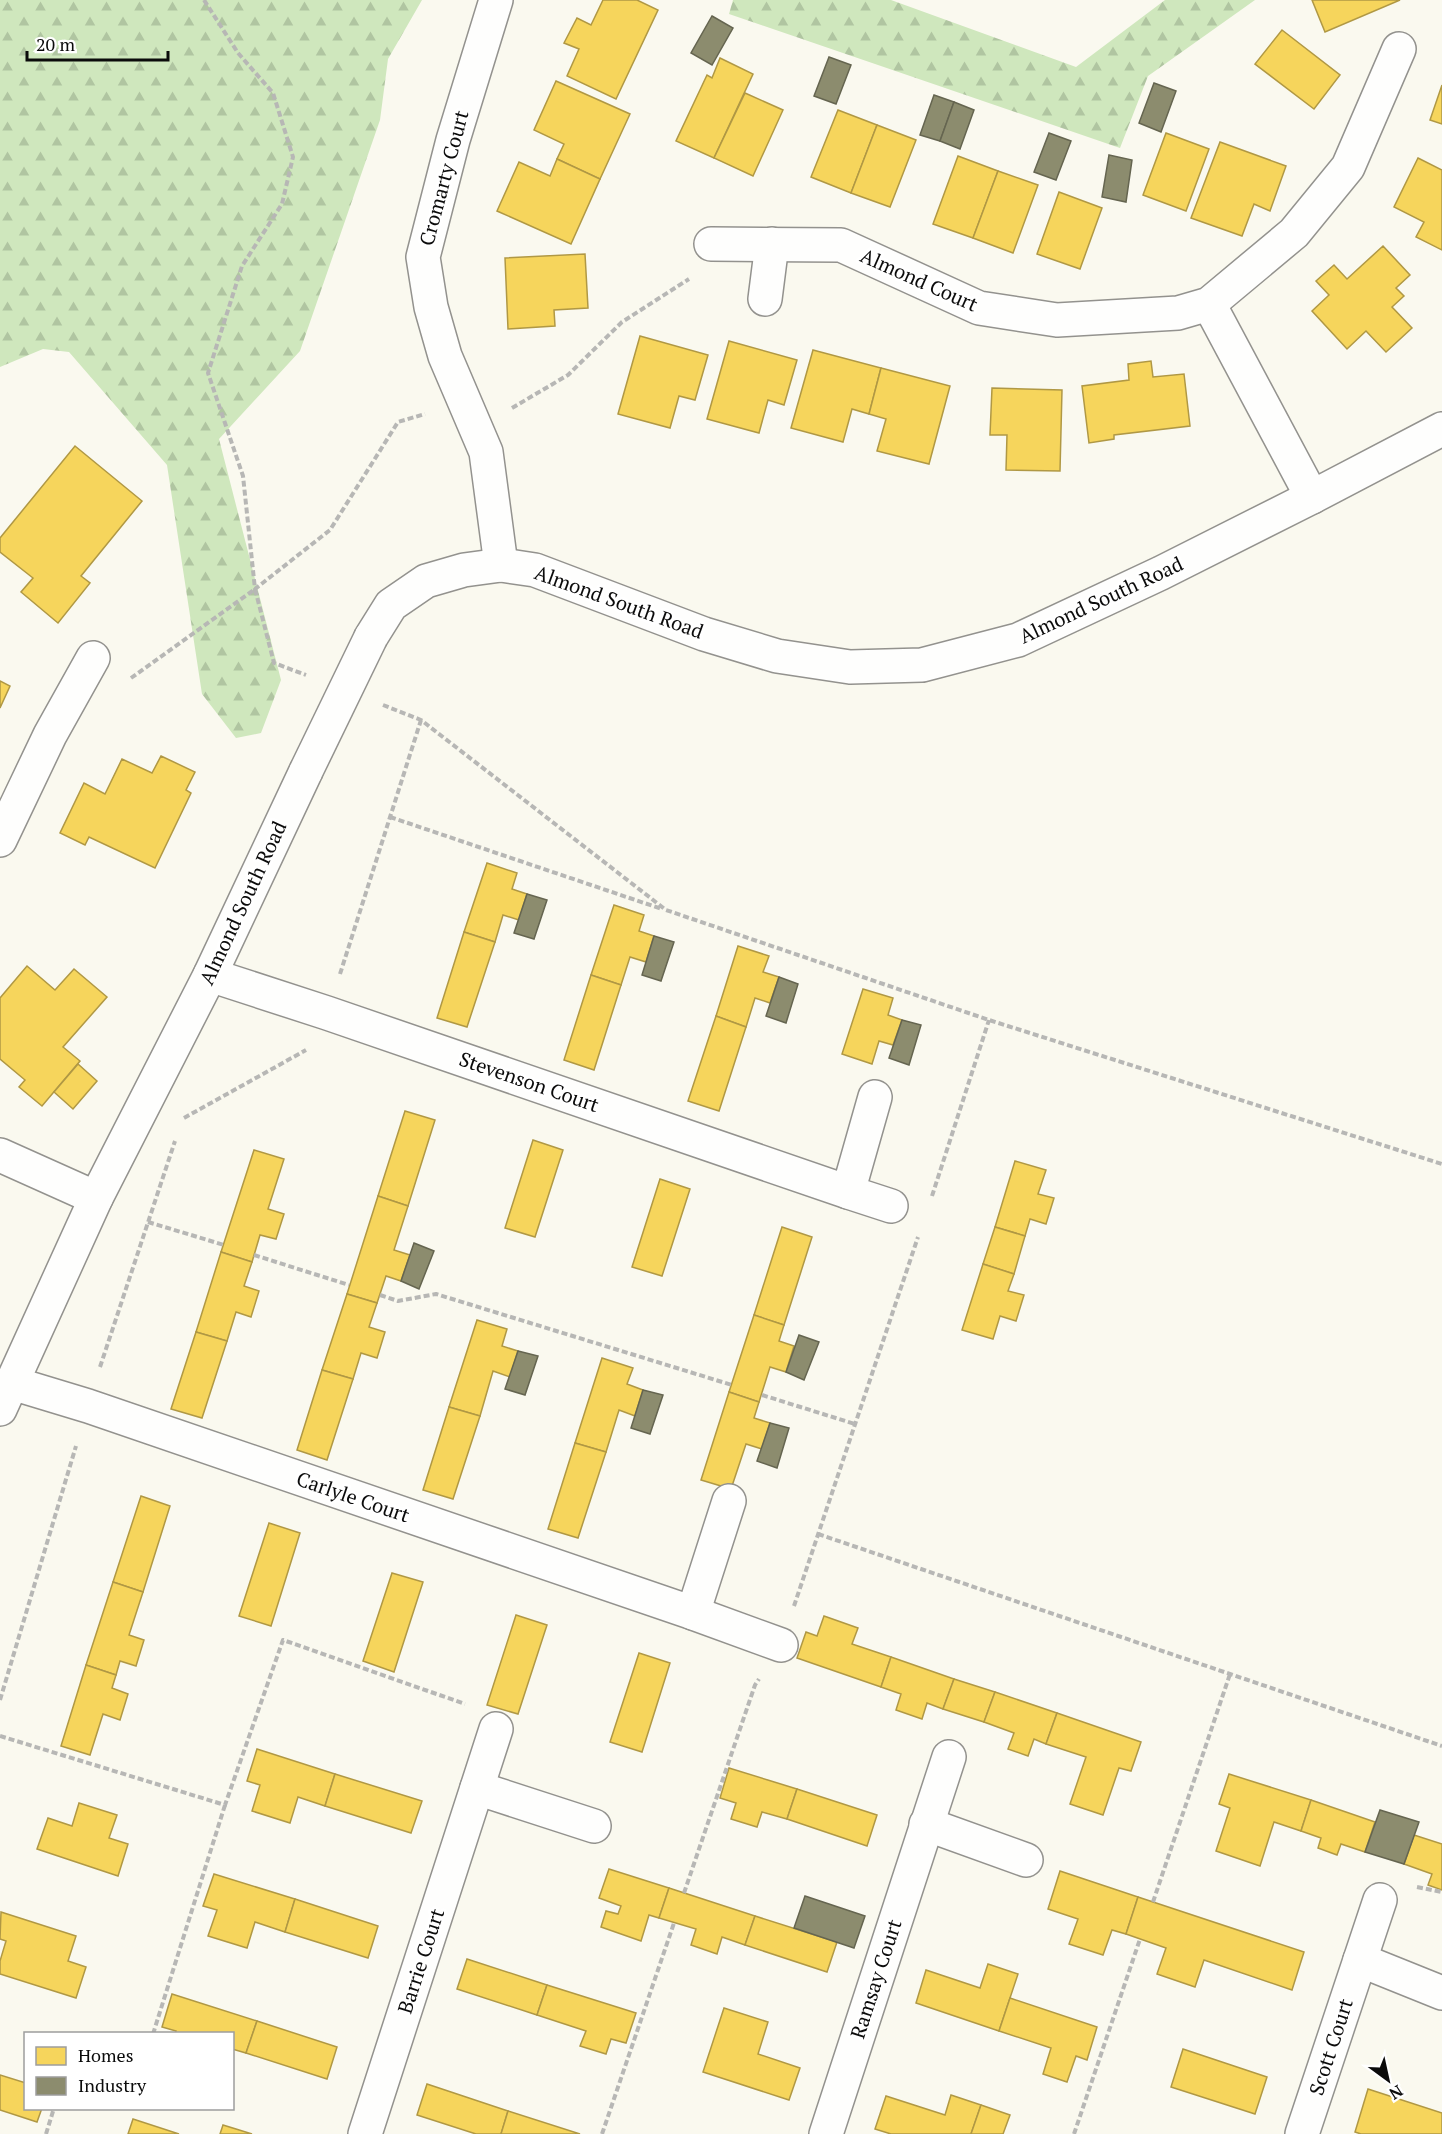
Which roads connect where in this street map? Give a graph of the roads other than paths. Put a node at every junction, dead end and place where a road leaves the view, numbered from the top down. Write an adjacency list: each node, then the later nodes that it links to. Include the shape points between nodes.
1 (496, 0): 9 (street, Cromarty Court, via 453,140 423,257 431,308 445,356 486,452)
2 (1400, 49): 6 (street, Almond Court, via 1348,167 1294,233)
3 (711, 244): 4 (street, Almond Court)
4 (772, 244): 5 (street); 6 (street, Almond Court, via 841,245 979,308 1058,320 1178,313)
5 (765, 299)
6 (1209, 304): 8 (street)
7 (1442, 429): 8 (street, Almond South Road)
8 (1312, 497): 9 (street, Almond South Road, via 1018,640 922,665 850,667 777,656 704,634 534,570)
9 (501, 565): 12 (street, Almond South Road, bridge, via 464,570 426,582 391,605 371,637)
10 (93, 658): 11 (street, via 50,735)
11 (0, 840)
12 (210, 975): 15 (street, Stevenson Court); 16 (street, Almond South Road)
13 (875, 1097): 15 (street)
14 (0, 1155): 16 (street)
15 (848, 1192): 17 (street, Stevenson Court)
16 (96, 1198): 18 (street, Almond South Road)
17 (891, 1206)
18 (6, 1396): 20 (street, Carlyle Court, via 88,1406)
19 (729, 1501): 20 (street)
20 (693, 1613): 21 (street, Carlyle Court)
21 (781, 1645)
22 (496, 1729): 24 (street, Barrie Court)
23 (949, 1757): 25 (street, Ramsay Court)
24 (477, 1788): 26 (street); 31 (street, Barrie Court)
25 (926, 1824): 27 (street); 32 (street, Ramsay Court)
26 (594, 1826)
27 (1026, 1860)
28 (1380, 1900): 29 (street, Scott Court)
29 (1360, 1960): 30 (street); 33 (street, Scott Court)
30 (1442, 1993)
31 (365, 2134)
32 (826, 2134)
33 (1302, 2134)

